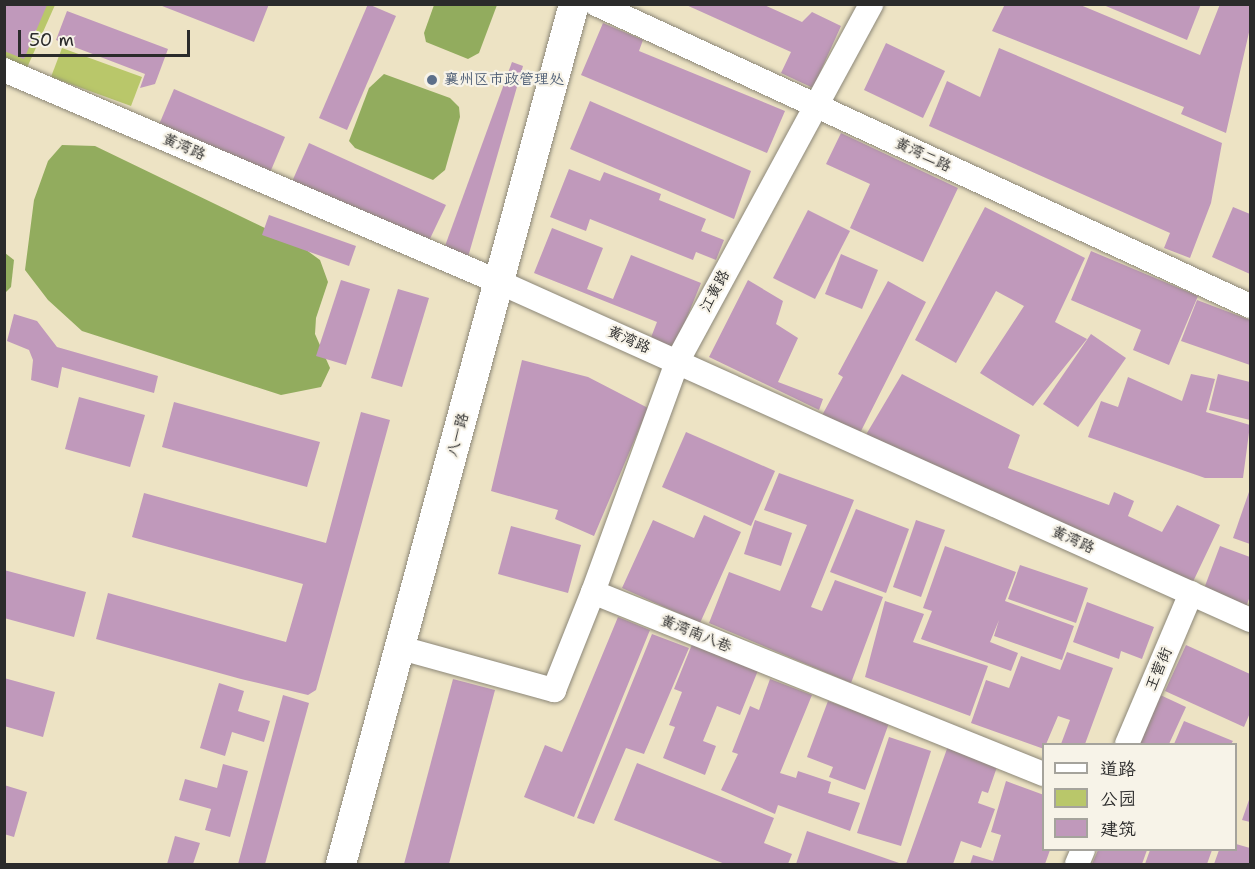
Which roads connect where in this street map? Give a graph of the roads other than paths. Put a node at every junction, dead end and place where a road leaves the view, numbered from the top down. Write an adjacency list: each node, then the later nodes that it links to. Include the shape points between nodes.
1 (574, 4): 6 (street, 八一路)
2 (596, 4): 5 (street, 黄湾二路)
3 (871, 4): 5 (street, 江黄路)
4 (4, 70): 6 (street, 黄湾路)
5 (814, 105): 7 (street, 黄湾二路); 8 (street, 江黄路)
6 (499, 282): 8 (street, 黄湾路); 12 (street, 八一路)
7 (1251, 306)
8 (677, 362): 9 (street, 江黄路); 10 (street, 黄湾路)
9 (593, 592): 12 (street, via 554,690); 14 (street, 黄湾南八巷)
10 (1191, 593): 11 (street, 黄湾路); 13 (street, 王营街)
11 (1251, 620)
12 (401, 648): 15 (street, 八一路)
13 (1127, 743)
14 (1042, 773)
15 (341, 864)

